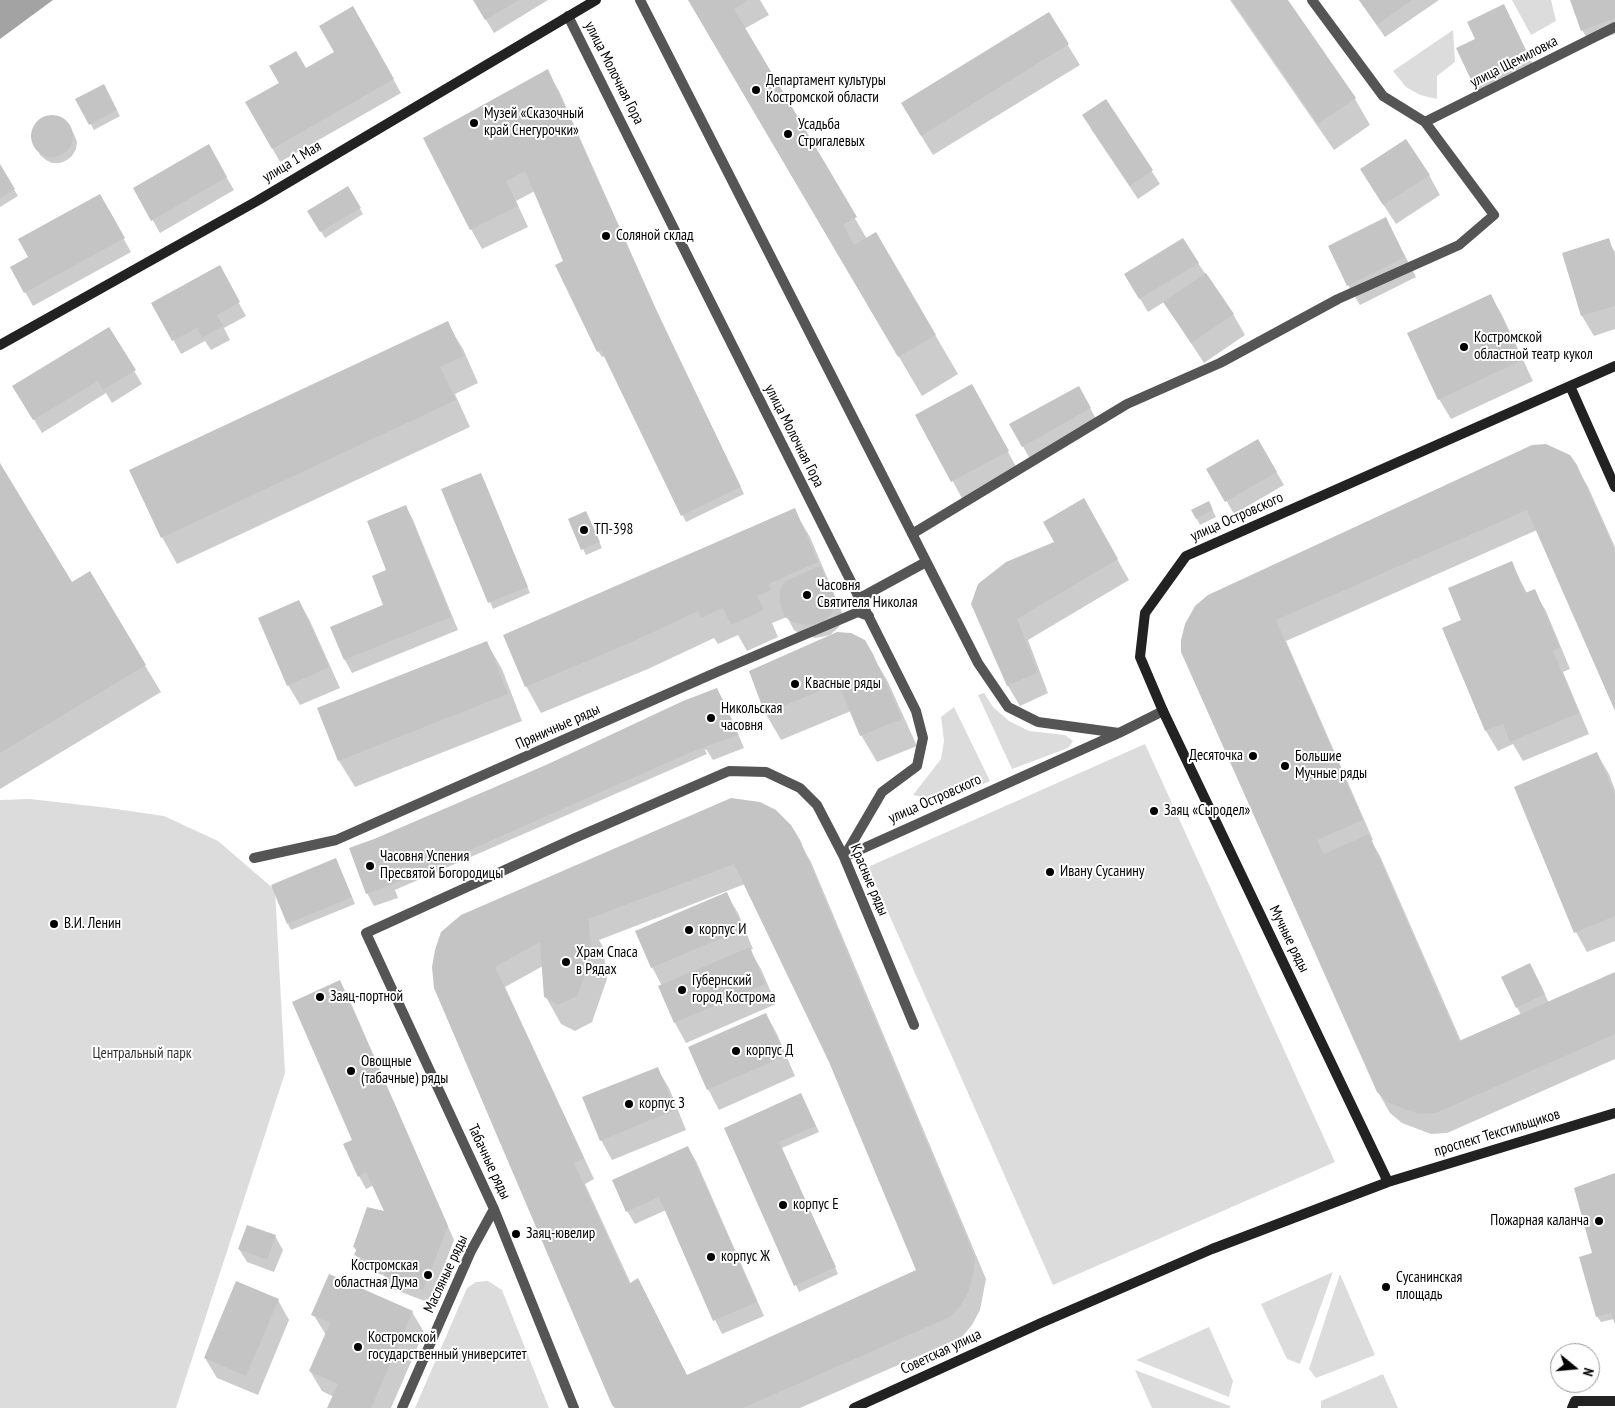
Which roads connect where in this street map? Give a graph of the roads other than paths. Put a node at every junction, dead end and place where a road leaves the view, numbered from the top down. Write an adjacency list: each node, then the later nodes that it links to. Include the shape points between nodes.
1 (596, 0): 4 (street, улица 1 Мая)
2 (640, 0): 11 (street)
3 (1312, 0): 6 (street, via 1383,96)
4 (568, 16): 7 (street, улица 1 Мая, via 256,201); 13 (street, улица Молочная Гора)
5 (1615, 27): 6 (street, улица Щемиловка)
6 (1425, 122): 11 (street, via 1494,215 1459,245 1338,299 1220,363 1127,404)
7 (0, 345)
8 (1615, 366): 9 (street, улица Островского)
9 (1570, 386): 10 (street); 15 (street, улица Островского, via 1186,556 1145,614 1140,657)
10 (1615, 487)
11 (912, 534): 12 (street)
12 (926, 562): 13 (street); 16 (street, via 978,663 1008,707 1038,722)
13 (860, 598): 14 (street, улица Молочная Гора)
14 (869, 616): 17 (street, улица Молочная Гора, via 916,711 923,738 917,766 882,792); 18 (street, Пряничные ряды, via 858,612 336,840)
15 (1163, 711): 16 (street, улица Островского); 22 (street, Мучные ряды)
16 (1119, 733): 17 (street, улица Островского)
17 (844, 857): 19 (street, Красные ряды, via 818,805 800,788 766,772 729,771); 20 (street, Красные ряды)
18 (254, 858)
19 (366, 933): 23 (street, Табачные ряды)
20 (914, 1025)
21 (1615, 1114): 22 (street, проспект Текстильщиков)
22 (1388, 1182): 28 (street, Советская улица, via 1212,1249)
23 (494, 1209): 26 (street, Масляные ряды, via 471,1251); 27 (street, Табачные ряды)
24 (1615, 1401): 25 (street)
25 (1574, 1404)
26 (402, 1408)
27 (574, 1408)
28 (854, 1408)

